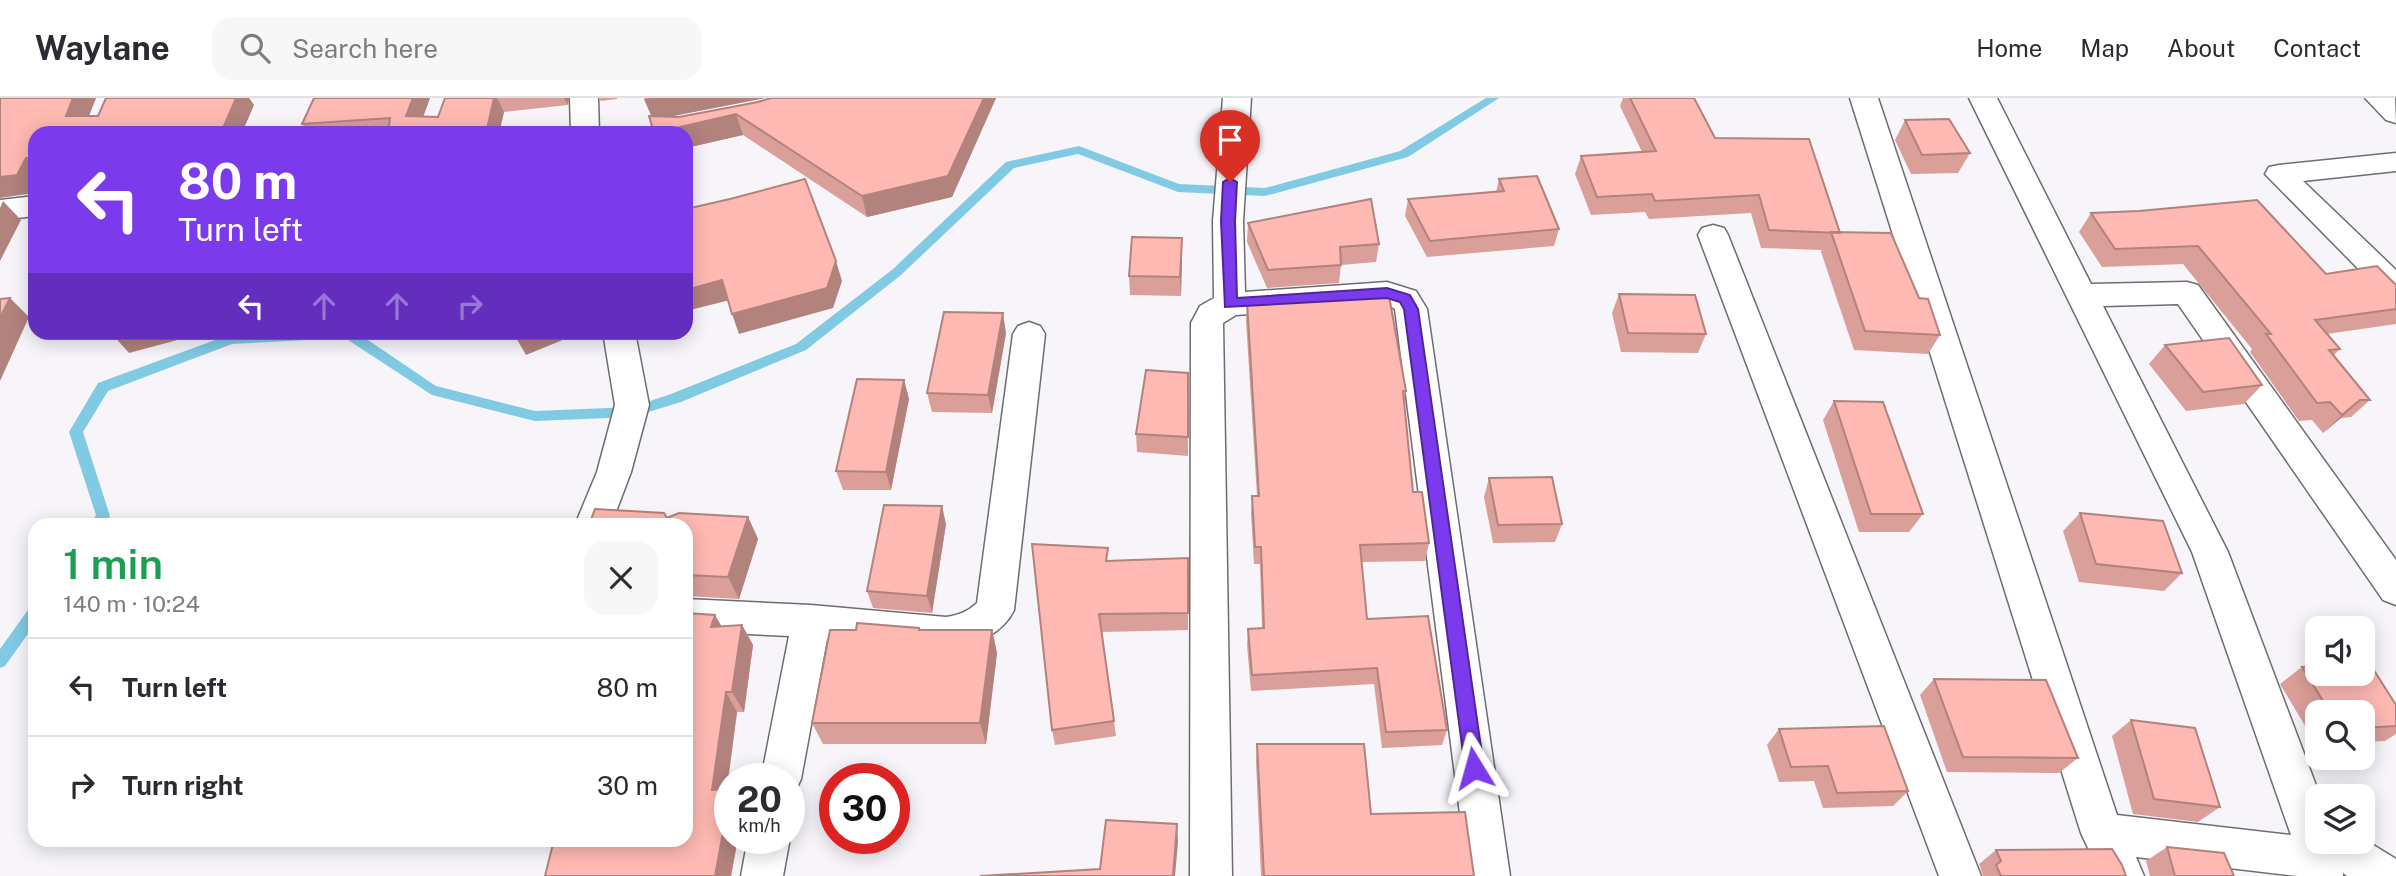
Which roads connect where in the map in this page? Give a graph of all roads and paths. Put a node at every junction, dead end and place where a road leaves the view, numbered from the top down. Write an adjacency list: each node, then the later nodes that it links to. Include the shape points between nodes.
1 (584, 98): 7 (street)
2 (1237, 98): 14 (street, via 1228,221)
3 (1864, 98): 23 (street)
4 (1983, 98): 13 (street)
5 (2379, 98): 6 (street)
6 (2396, 114)
7 (585, 126)
8 (2396, 162): 12 (street, via 2279,174)
9 (28, 207): 10 (street)
10 (0, 210)
11 (1713, 235): 30 (street)
12 (2396, 288)
13 (2081, 295): 18 (street, via 2187,293); 22 (street, via 2210,552)
14 (1230, 304): 28 (street, via 1211,314 1207,323); 29 (street, via 1387,293 1405,299 1411,309)
15 (1029, 334): 20 (street, via 995,610 976,626 946,633)
16 (620, 340): 17 (street, via 632,405)
17 (596, 518)
18 (2396, 589)
19 (693, 615): 20 (street)
20 (811, 621): 21 (street)
21 (784, 763)
22 (2305, 808)
23 (2102, 833): 24 (street); 31 (street)
24 (2305, 847)
25 (766, 854): 27 (street)
26 (2334, 854): 32 (street)
27 (762, 876)
28 (1211, 876)
29 (1489, 876)
30 (1960, 876)
31 (2123, 876)
32 (2385, 876)

